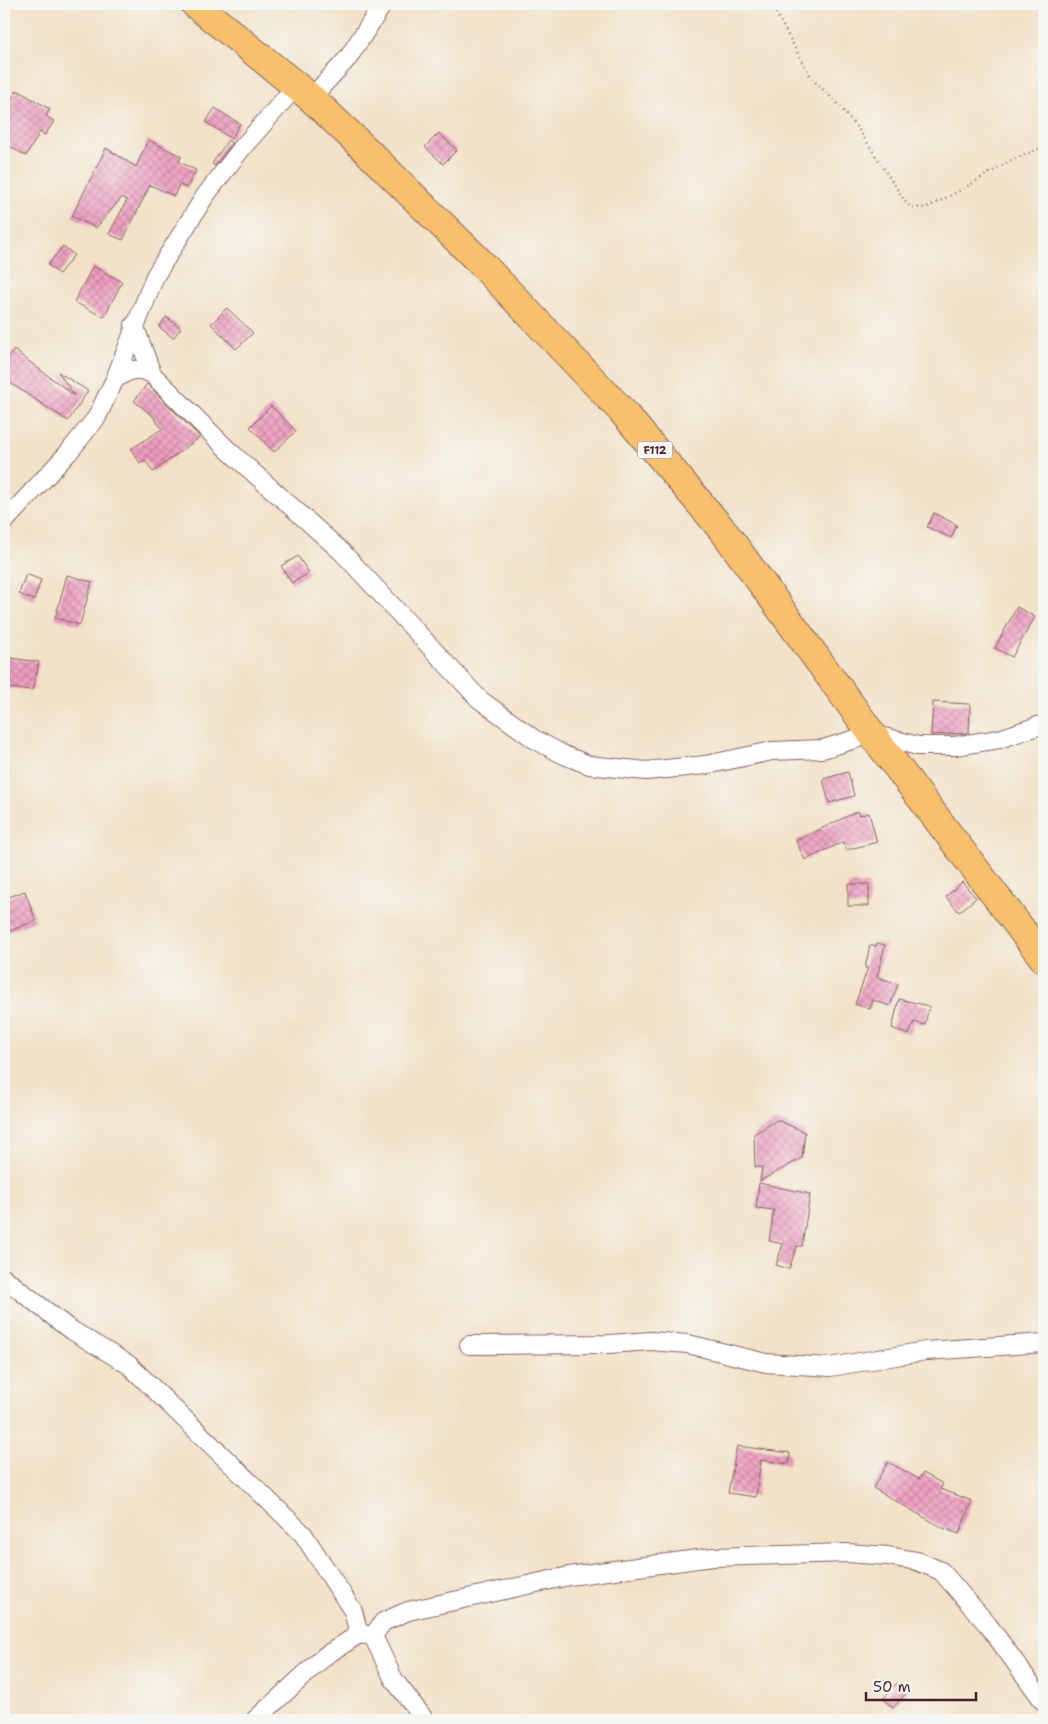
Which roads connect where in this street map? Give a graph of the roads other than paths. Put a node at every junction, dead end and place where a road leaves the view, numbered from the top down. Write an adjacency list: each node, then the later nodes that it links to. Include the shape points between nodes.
1 (195, 4): 3 (main road, F112)
2 (383, 4): 3 (street, via 348,58)
3 (303, 92): 4 (street, via 242,148 205,196 155,276); 9 (main road, F112, via 480,261 622,411 725,532)
4 (134, 324): 5 (street); 6 (street)
5 (152, 374): 6 (street, via 132,369); 9 (street, via 227,449 342,552 478,699 564,756 589,765 655,771 706,765 772,751 823,749)
6 (115, 379): 7 (street, via 97,417)
7 (4, 522)
8 (1044, 724): 10 (street, via 999,739 955,746)
9 (872, 734): 10 (street); 11 (main road, F112)
10 (918, 746): 11 (street)
11 (902, 771): 12 (main road, F112)
12 (1044, 959)
13 (4, 1278): 16 (street, via 68,1328 129,1365 304,1534)
14 (1044, 1343): 15 (street, via 926,1351 830,1367 766,1363 688,1344 652,1341)
15 (469, 1345)
16 (366, 1635): 17 (street, via 384,1622 408,1612 569,1576 713,1557 848,1552 917,1561 941,1571 988,1625); 18 (street, via 326,1656); 19 (street, via 394,1680)
17 (1044, 1702)
18 (255, 1720)
19 (425, 1720)

